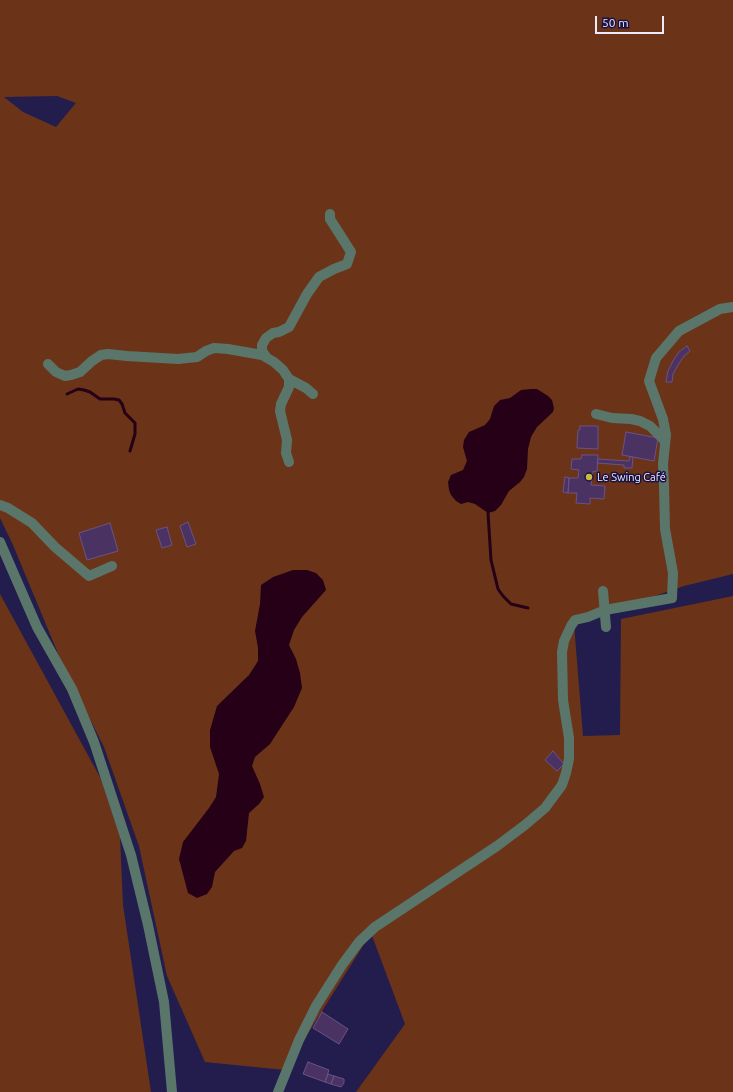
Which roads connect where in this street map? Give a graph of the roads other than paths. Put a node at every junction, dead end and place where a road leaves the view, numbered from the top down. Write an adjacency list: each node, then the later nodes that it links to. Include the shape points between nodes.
1 (330, 214): 3 (street, via 351,252 347,264 319,277 289,327 266,338 262,351)
2 (733, 307): 8 (street, via 720,309 679,331 656,358 649,381 663,419)
3 (267, 358): 4 (street, via 249,352 214,348 197,357 178,359 108,354 92,360 80,372 66,376 56,372); 5 (street, via 283,370)
4 (48, 364)
5 (289, 379): 6 (street); 9 (street, via 290,387 280,411 288,440 286,453)
6 (313, 394)
7 (596, 414): 8 (street, via 640,421 650,426)
8 (665, 441): 14 (street, via 665,529 673,573 672,598)
9 (289, 462)
10 (0, 505): 12 (street, via 32,524 89,576)
11 (0, 542): 16 (street, via 37,627 72,689 94,742 131,856 164,1002)
12 (112, 566)
13 (603, 591): 14 (street)
14 (605, 610): 15 (street); 17 (street, via 575,620 564,641 563,700 569,738 569,759 562,785 545,808 526,825 375,927 359,942 316,1006)
15 (606, 627)
16 (172, 1092)
17 (278, 1092)

